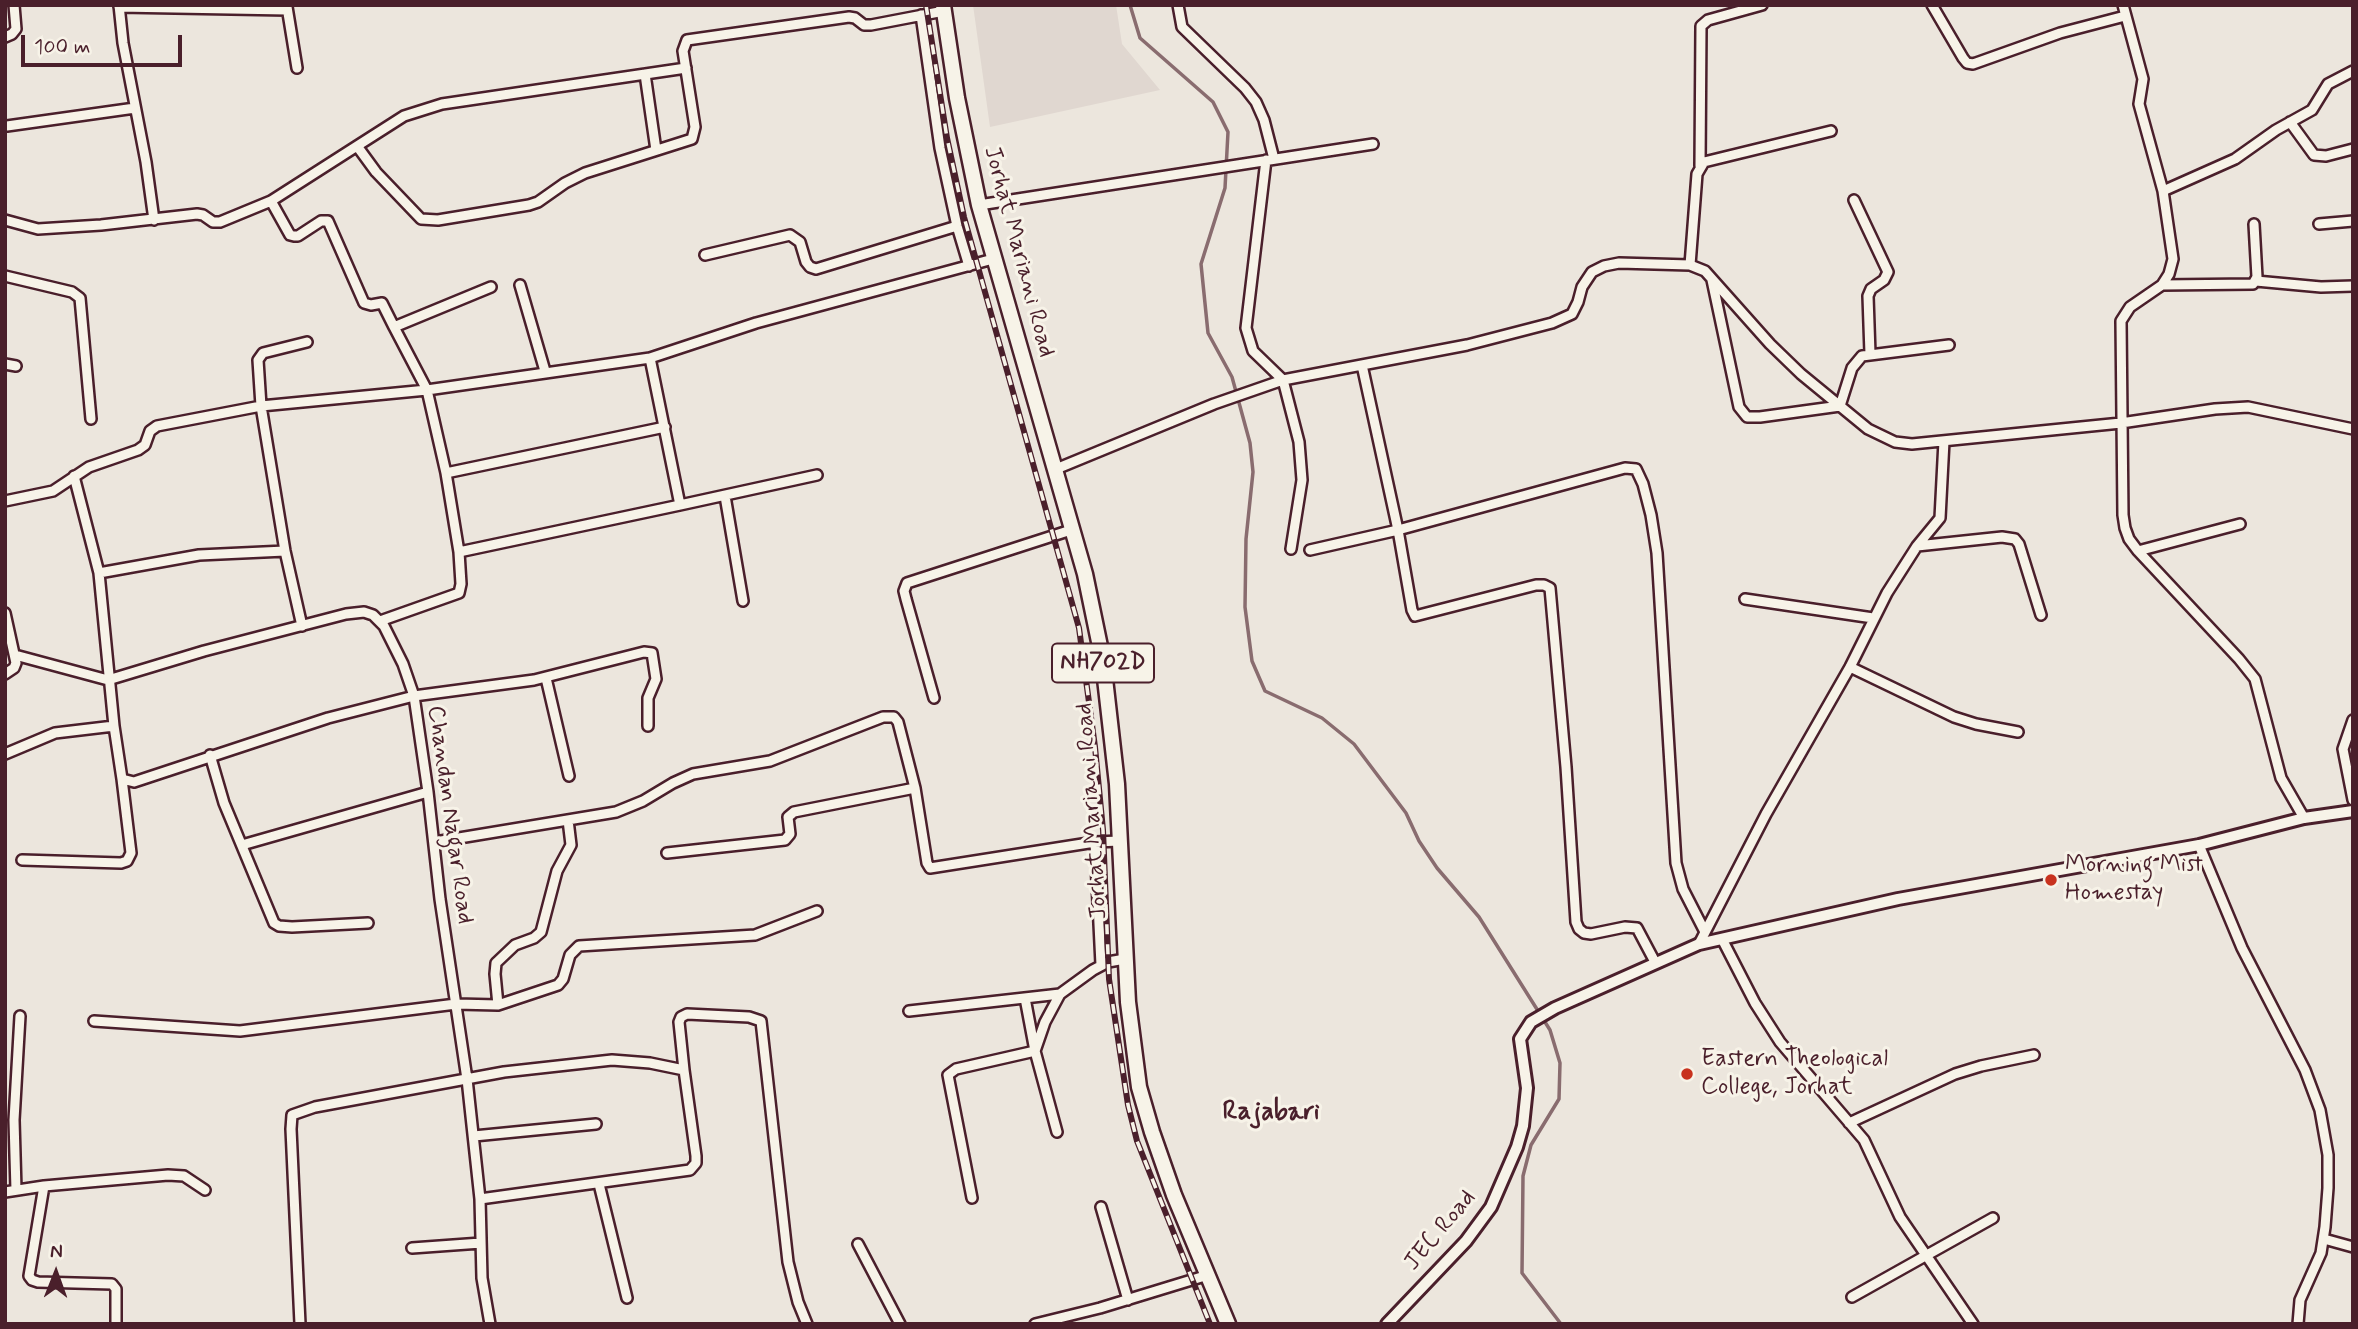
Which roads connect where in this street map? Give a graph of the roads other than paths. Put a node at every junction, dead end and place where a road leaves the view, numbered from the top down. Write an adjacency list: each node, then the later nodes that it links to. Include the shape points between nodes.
1 (14, 5): 11 (street, via 16,29)
2 (1178, 5): 24 (street, via 1182,27 1256,102 1264,120)
3 (1762, 5): 25 (street, via 1701,26)
4 (1932, 5): 10 (street, via 1963,58 1973,64 2052,35)
5 (2123, 5): 10 (street)
6 (119, 6): 7 (street); 16 (street)
7 (287, 7): 12 (street)
8 (943, 8): 9 (street); 29 (highway, Jorhat Mariani Road / NH702D)
9 (921, 15): 13 (street, via 867,26 849,17 693,38 684,44); 35 (street, via 940,148)
10 (2125, 16): 26 (street, via 2143,79 2140,110)
11 (5, 37)
12 (297, 68)
13 (686, 68): 15 (street); 23 (street, via 695,134 686,142)
14 (2353, 71): 17 (street, via 2328,84 2316,106)
15 (645, 74): 21 (street, via 435,105 404,116); 23 (street)
16 (135, 108): 18 (street); 31 (street)
17 (2290, 122): 22 (street, via 2314,155); 26 (street, via 2226,165)
18 (7, 127)
19 (1831, 131): 25 (street)
20 (1373, 144): 24 (street)
21 (357, 146): 23 (street, via 412,212 428,221 538,202 578,176); 28 (street)
22 (2353, 149)
23 (656, 150)
24 (1270, 160): 29 (street); 54 (street, via 1246,328 1253,351)
25 (1700, 166): 38 (street)
26 (2163, 191): 44 (street, via 2173,259)
27 (1854, 200): 50 (street, via 1888,272 1868,296)
28 (271, 201): 31 (street, via 220,222 197,214); 47 (street, via 294,236 328,221 364,303 383,303)
29 (979, 205): 37 (highway, Jorhat Mariani Road / NH702D)
30 (5, 220): 31 (street, via 38,229)
31 (154, 220)
32 (2353, 221): 34 (street)
33 (2254, 224): 42 (street)
34 (2319, 224)
35 (957, 226): 36 (street, via 816,269 810,267 800,242 790,235); 39 (street)
36 (705, 255)
37 (993, 259): 39 (street); 63 (highway, Jorhat Mariani Road / NH702D)
38 (1690, 265): 41 (street); 52 (street, via 1604,266 1587,277 1575,309 1564,319 1467,345)
39 (969, 266): 51 (street, via 756,323)
40 (5, 276): 58 (street, via 72,292 80,298)
41 (1712, 278): 57 (street, via 1785,359); 57 (street, via 1743,414 1760,417)
42 (2256, 281): 44 (street, via 2247,285); 45 (street)
43 (520, 285): 53 (street)
44 (2162, 285): 59 (street, via 2130,307 2121,321)
45 (2353, 286)
46 (491, 287): 47 (street)
47 (394, 327): 55 (street)
48 (307, 342): 56 (street, via 259,356)
49 (1949, 345): 50 (street)
50 (1870, 354): 57 (street, via 1854,363)
51 (650, 358): 53 (street); 60 (street)
52 (1362, 365): 54 (street); 72 (street)
53 (545, 371): 55 (street)
54 (1283, 380): 63 (street); 74 (street, via 1302,467)
55 (426, 390): 56 (street); 64 (street)
56 (261, 406): 66 (street, via 157,426 138,450); 76 (street)
57 (1840, 406): 62 (street, via 1895,443)
58 (91, 419)
59 (2121, 424): 61 (street, via 2248,407); 62 (street); 77 (street, via 2123,515)
60 (665, 428): 64 (street); 69 (street)
61 (2353, 429)
62 (1944, 441): 73 (street, via 1940,518)
63 (1056, 469): 71 (highway, Jorhat Mariani Road / NH702D)
64 (446, 473): 78 (street)
65 (817, 475): 67 (street)
66 (74, 476): 68 (street, via 53,491); 79 (street)
67 (725, 496): 69 (street); 81 (street)
68 (5, 501)
69 (680, 505): 78 (street)
70 (2240, 524): 77 (street)
71 (1071, 530): 93 (street, via 907,583 904,591); 108 (highway, Jorhat Mariani Road / NH702D, via 1086,574 1103,661)
72 (1398, 530): 75 (street); 117 (street, via 1625,468 1636,469 1646,494 1657,552 1676,863 1683,889); 121 (street, via 1415,616 1536,585 1550,588 1576,922 1584,933 1591,934 1637,928)
73 (1917, 546): 83 (street, via 2015,539); 84 (street)
74 (1291, 549)
75 (1310, 550)
76 (285, 551): 79 (street, via 200,555); 86 (street)
77 (2138, 551): 106 (street, via 2255,679 2281,778)
78 (459, 552): 85 (street, via 458,593)
79 (99, 573): 91 (street)
80 (1745, 599): 84 (street)
81 (743, 601)
82 (5, 613): 87 (street)
83 (2041, 615)
84 (1873, 618): 88 (street)
85 (380, 621): 86 (street, via 355,612); 92 (street)
86 (302, 626): 91 (street)
87 (15, 655): 89 (street, via 14,668); 91 (street)
88 (1850, 667): 97 (street, via 1954,717); 117 (street)
89 (5, 674)
90 (546, 678): 92 (street); 96 (street, via 652,653 656,679 648,698); 100 (street)
91 (108, 680): 95 (street)
92 (414, 696): 99 (street, Chandan Nagar Road); 103 (street, Chandan Nagar Road)
93 (934, 698)
94 (2353, 720): 104 (street, via 2343,749)
95 (114, 726): 98 (street, via 55,733); 101 (street)
96 (648, 726)
97 (2018, 732)
98 (5, 754)
99 (210, 755): 101 (street, Chandan Nagar Road, via 134,782); 111 (street)
100 (569, 776)
101 (122, 779): 114 (street, via 131,853 127,861)
102 (915, 788): 107 (street, via 898,722 883,717 770,761 682,778 627,809); 110 (street, via 930,868); 113 (street, via 794,812 788,817 790,834 785,840)
103 (428, 792): 109 (street, Chandan Nagar Road); 111 (street)
104 (2353, 800)
105 (2353, 811): 106 (street, JEC Road)
106 (2304, 818): 112 (street, JEC Road)
107 (568, 820): 109 (street); 126 (street, via 571,845 557,871 541,932 515,944 496,963)
108 (1120, 841): 110 (street); 120 (highway, Jorhat Mariani Road / NH702D)
109 (435, 842): 125 (street, Chandan Nagar Road)
110 (1095, 842): 122 (street)
111 (242, 845): 116 (street, via 271,918 279,926)
112 (2199, 845): 118 (street, JEC Road, via 1898,899); 147 (street, via 2242,948 2316,1094 2328,1155)
113 (667, 853)
114 (22, 860)
115 (817, 911): 126 (street, via 755,936 579,946 570,955 558,985)
116 (368, 923)
117 (1704, 930): 119 (street)
118 (1722, 939): 119 (street, JEC Road); 134 (street, via 1780,1042)
119 (1699, 944): 121 (street, JEC Road)
120 (1125, 959): 122 (street); 153 (highway, Jorhat Mariani Road / NH702D, via 1139,1087 1174,1195)
121 (1655, 962): 164 (street, JEC Road, via 1531,1022 1520,1039 1527,1088 1523,1126 1498,1194 1466,1241)
122 (1101, 965): 123 (street)
123 (1060, 994): 124 (street); 130 (street)
124 (1025, 998): 127 (street); 130 (street)
125 (456, 1004): 126 (street); 129 (street, via 240,1031); 133 (street, Chandan Nagar Road)
126 (498, 1005)
127 (909, 1011)
128 (20, 1016): 140 (street)
129 (94, 1021)
130 (1035, 1051): 136 (street); 143 (street, via 956,1069 948,1075)
131 (2034, 1055): 134 (street, via 1955,1074)
132 (684, 1070): 133 (street, via 612,1060); 138 (street, via 696,1163 690,1170); 160 (street, via 681,1017 761,1021 788,1262)
133 (467, 1079): 137 (street, Chandan Nagar Road); 158 (street, via 292,1115)
134 (1849, 1123): 152 (street, via 1864,1140 1894,1205)
135 (596, 1124): 137 (street)
136 (1057, 1132)
137 (474, 1136): 144 (street, Chandan Nagar Road)
138 (599, 1184): 144 (street); 155 (street)
139 (44, 1185): 140 (street); 141 (street, via 177,1175); 157 (street, via 29,1276 38,1282 111,1284 116,1289)
140 (16, 1189): 142 (street)
141 (205, 1190)
142 (5, 1192)
143 (972, 1198)
144 (480, 1199): 148 (street, Chandan Nagar Road)
145 (1101, 1207): 156 (street)
146 (1993, 1219): 152 (street)
147 (2324, 1239): 150 (street); 166 (street, via 2300,1300)
148 (481, 1243): 151 (street); 159 (street, Chandan Nagar Road)
149 (858, 1244): 161 (street)
150 (2353, 1247)
151 (412, 1248)
152 (1926, 1255): 154 (street); 165 (street)
153 (1208, 1275): 156 (street); 163 (highway, Jorhat Mariani Road / NH702D)
154 (1852, 1297)
155 (627, 1298)
156 (1128, 1300): 162 (street)
157 (116, 1324)
158 (300, 1324)
159 (490, 1324)
160 (807, 1324)
161 (900, 1324)
162 (1035, 1324)
163 (1228, 1324)
164 (1387, 1324)
165 (1973, 1324)
166 (2298, 1324)

